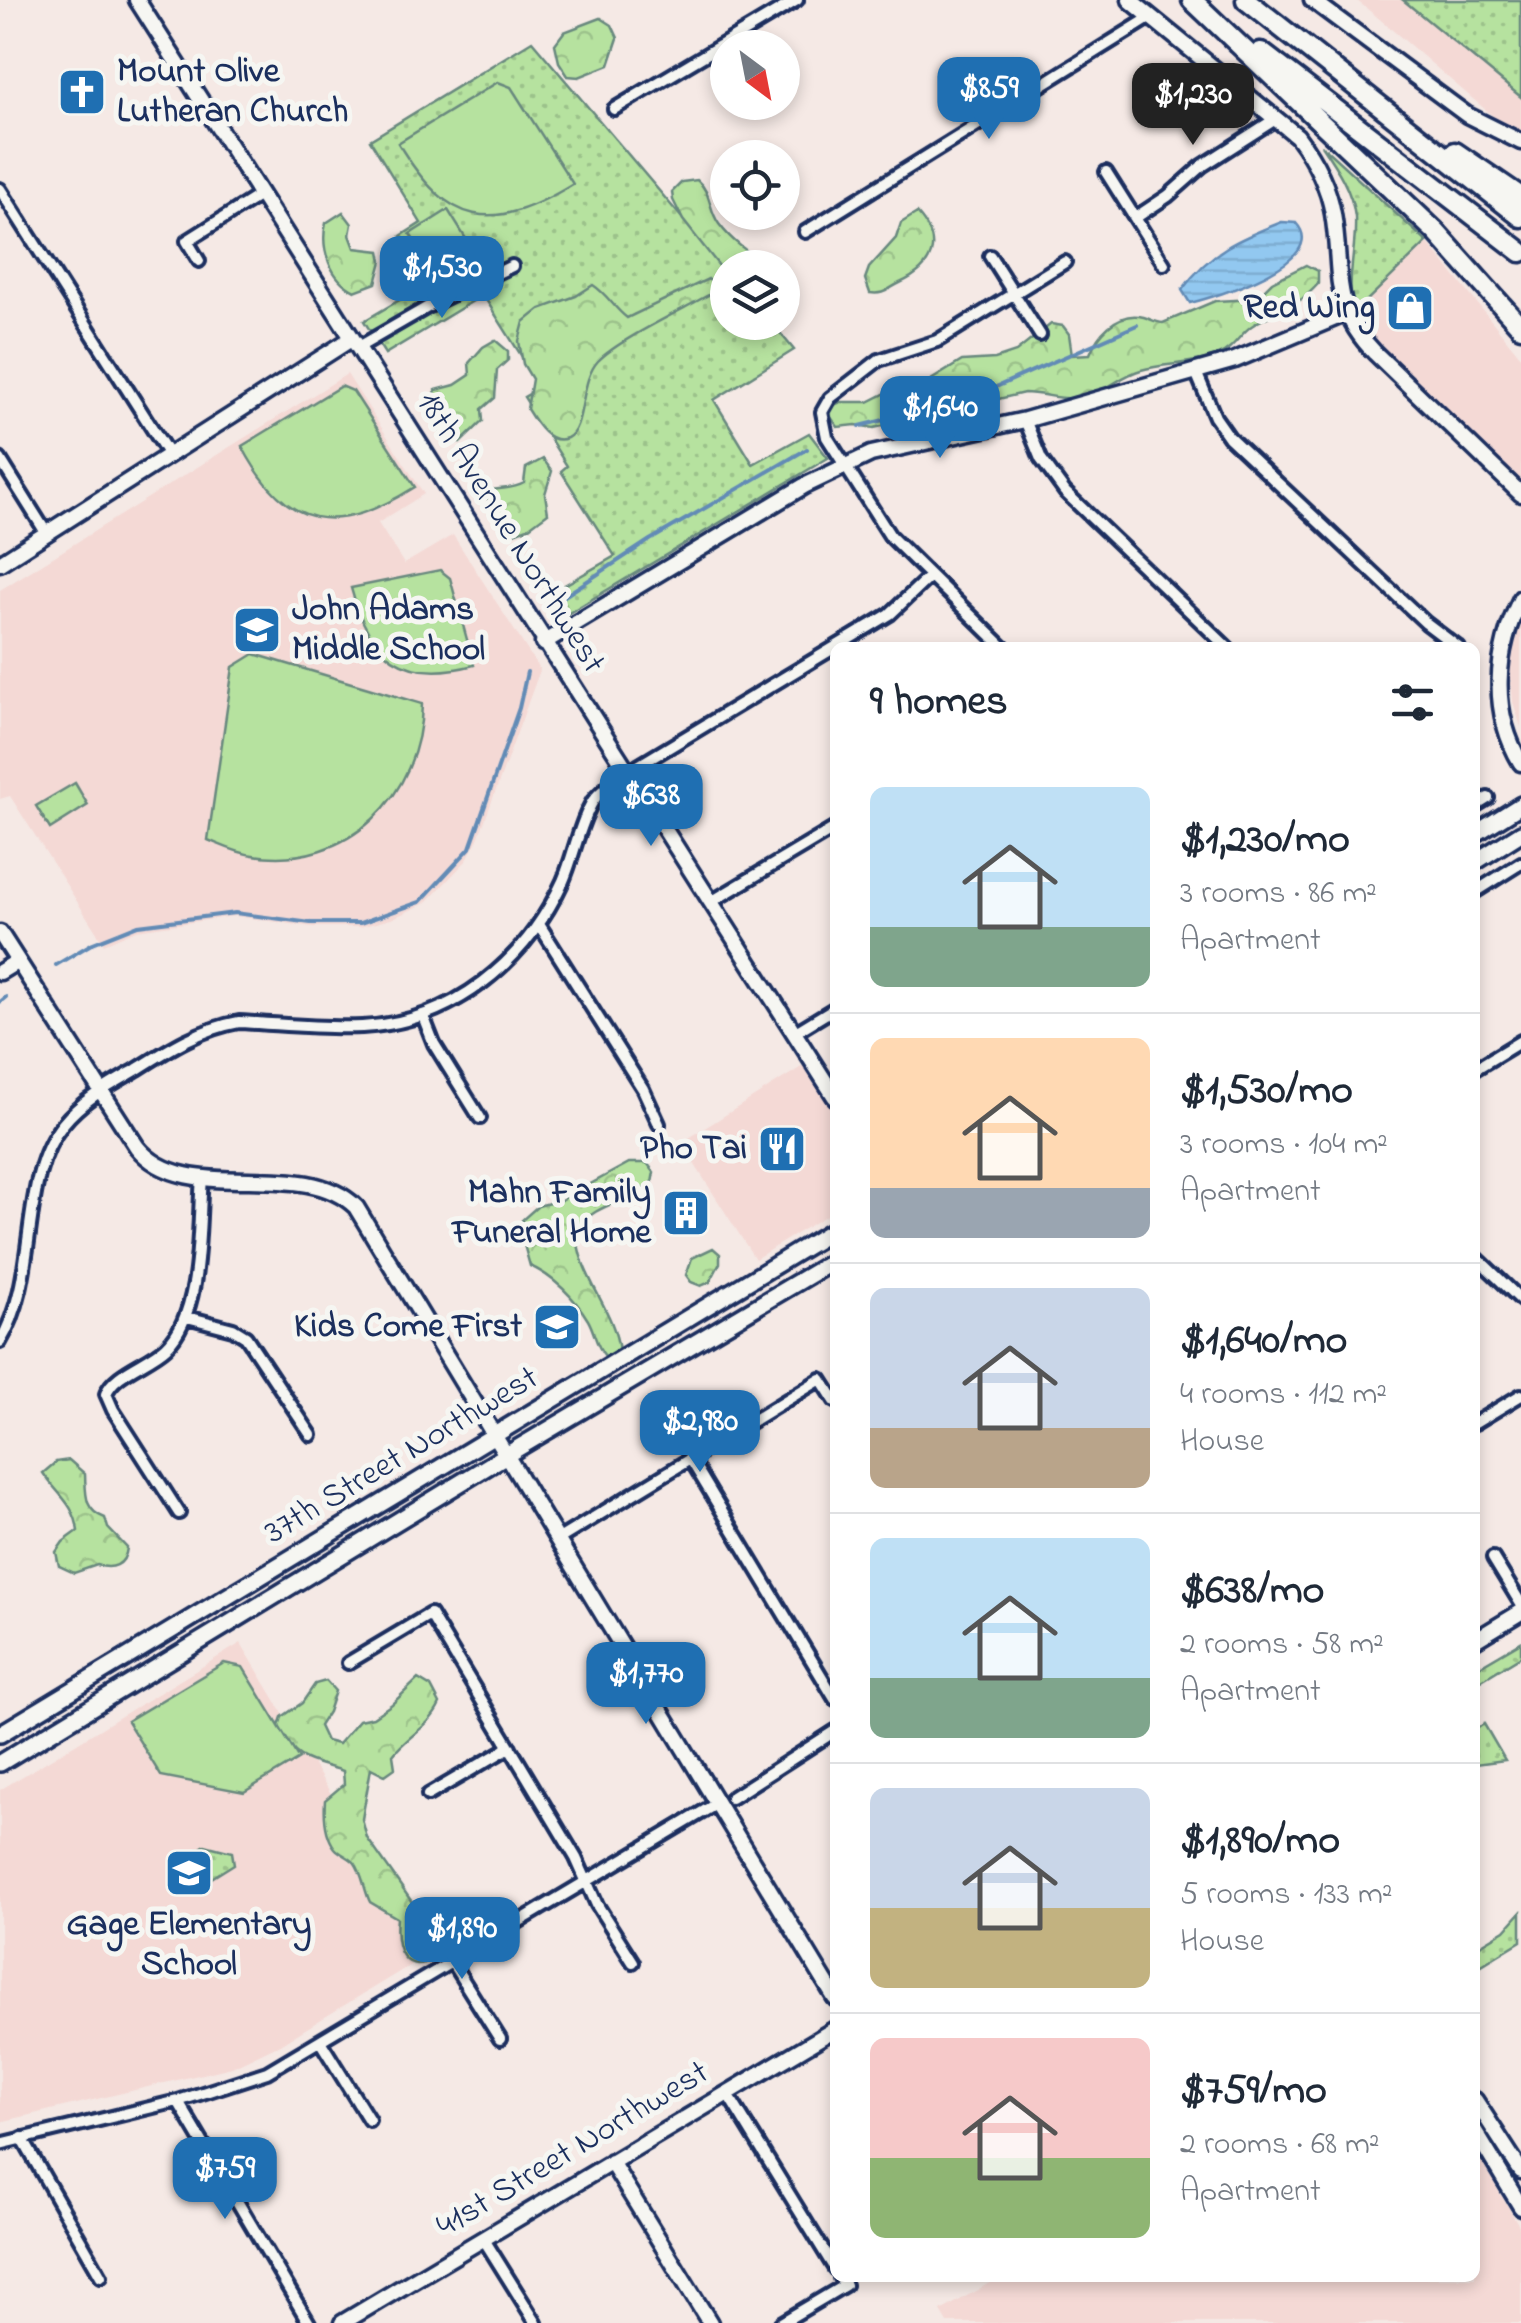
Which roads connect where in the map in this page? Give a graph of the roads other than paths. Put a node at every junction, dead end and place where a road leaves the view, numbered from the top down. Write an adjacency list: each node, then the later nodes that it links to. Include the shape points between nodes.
1 (137, 0): 15 (street, 18th Avenue Northwest)
2 (797, 0): 10 (street)
3 (1130, 0): 7 (street)
4 (1193, 0): 20 (highway); 28 (highway, via 1436,232)
5 (1248, 0): 16 (highway); 18 (highway)
6 (1312, 0): 12 (street, via 1467,115)
7 (1152, 17): 8 (street); 19 (street)
8 (1209, 63): 9 (street); 11 (street)
9 (1157, 100)
10 (614, 110)
11 (1278, 118): 17 (street); 27 (street, via 1324,180)
12 (1521, 142)
13 (1106, 172): 17 (street)
14 (0, 190): 33 (street)
15 (260, 194): 22 (street, via 186,240); 30 (street, 18th Avenue Northwest)
16 (1521, 197)
17 (1135, 218): 24 (street)
18 (1521, 218)
19 (805, 232)
20 (1521, 252)
21 (990, 256): 26 (street)
22 (199, 261)
23 (1065, 262): 26 (street)
24 (1164, 264)
25 (512, 266): 30 (street)
26 (1014, 294): 29 (street); 35 (street, via 937,341 886,356 830,398 822,424)
27 (1347, 313): 31 (street); 36 (street, via 1375,353)
28 (1521, 327)
29 (1040, 336)
30 (354, 344): 33 (street); 45 (street, 18th Avenue Northwest)
31 (1196, 372): 32 (street); 44 (street, via 1230,437)
32 (1024, 420): 35 (street); 43 (street, via 1040,460 1066,492)
33 (170, 455): 37 (street)
34 (0, 459): 37 (street)
35 (844, 465): 39 (street, via 890,536); 45 (street)
36 (1521, 494)
37 (47, 534): 38 (street)
38 (0, 564)
39 (930, 576): 41 (street, via 890,614); 42 (street)
40 (1521, 598): 47 (street, via 1502,644)
41 (844, 642)
42 (998, 642)
43 (1222, 642)
44 (1451, 642)
45 (544, 643): 50 (street, 18th Avenue Northwest)
46 (830, 650): 50 (street)
47 (1504, 712): 48 (street); 49 (street)
48 (1521, 737)
49 (1521, 764)
50 (628, 772): 60 (street, 18th Avenue Northwest); 61 (street, via 594,800)
51 (1488, 798): 52 (street)
52 (1480, 803)
53 (1521, 804): 55 (main road)
54 (830, 831): 60 (street)
55 (1480, 831)
56 (1521, 832): 57 (main road)
57 (1480, 859)
58 (1521, 863): 59 (street)
59 (1480, 889)
60 (711, 902): 67 (street, 18th Avenue Northwest)
61 (540, 926): 66 (street, via 488,979); 73 (street)
62 (0, 933): 63 (street)
63 (18, 961): 64 (street); 71 (street)
64 (0, 972)
65 (830, 1011): 67 (street)
66 (423, 1016): 71 (street, via 361,1027 223,1025 192,1036); 72 (street)
67 (794, 1033): 70 (street, 18th Avenue Northwest)
68 (1521, 1041): 69 (street)
69 (1480, 1067)
70 (830, 1089)
71 (101, 1091): 74 (street, via 146,1158 165,1171); 80 (street, via 64,1123 46,1154 23,1288)
72 (480, 1118)
73 (659, 1124)
74 (202, 1176): 79 (street); 85 (street, via 314,1186 351,1202)
75 (830, 1232): 85 (main road, 37th Street Northwest)
76 (1480, 1261): 78 (street)
77 (830, 1263): 86 (main road, 37th Street Northwest)
78 (1521, 1300)
79 (187, 1317): 84 (street, via 246,1337); 88 (street, via 168,1346 112,1383 106,1394)
80 (0, 1342)
81 (830, 1394): 87 (street, via 821,1379)
82 (1521, 1394): 83 (street)
83 (1480, 1419)
84 (311, 1434)
85 (496, 1434): 86 (street); 96 (main road, 37th Street Northwest)
86 (508, 1454): 89 (street); 99 (main road, 37th Street Northwest)
87 (690, 1458): 89 (street); 95 (street)
88 (179, 1513)
89 (559, 1539): 101 (street)
90 (1492, 1558): 91 (street)
91 (1521, 1604)
92 (1521, 1612): 93 (street)
93 (1480, 1637)
94 (348, 1663): 98 (street, via 430,1614)
95 (830, 1691)
96 (0, 1734)
97 (830, 1735): 101 (street)
98 (510, 1747): 100 (street); 102 (street)
99 (0, 1763)
100 (428, 1796)
101 (724, 1801): 102 (street); 105 (street)
102 (588, 1883): 103 (street); 104 (street)
103 (633, 1962)
104 (453, 1964): 107 (street); 108 (street)
105 (830, 1989)
106 (830, 2031): 109 (street, 41st Street Northwest)
107 (500, 2040)
108 (320, 2041): 110 (street, via 252,2078); 112 (street)
109 (727, 2093): 116 (street, 41st Street Northwest); 120 (street)
110 (178, 2101): 113 (street); 123 (street)
111 (1480, 2108): 117 (street)
112 (369, 2120)
113 (22, 2138): 115 (street); 121 (street)
114 (1480, 2139): 118 (street)
115 (0, 2144)
116 (611, 2162): 119 (street, 41st Street Northwest); 126 (street)
117 (1521, 2171)
118 (1521, 2207)
119 (484, 2238): 124 (street, 41st Street Northwest); 125 (street)
120 (830, 2261)
121 (101, 2276)
122 (841, 2282): 127 (street)
123 (309, 2323)
124 (342, 2323)
125 (536, 2323)
126 (710, 2323)
127 (781, 2323)

